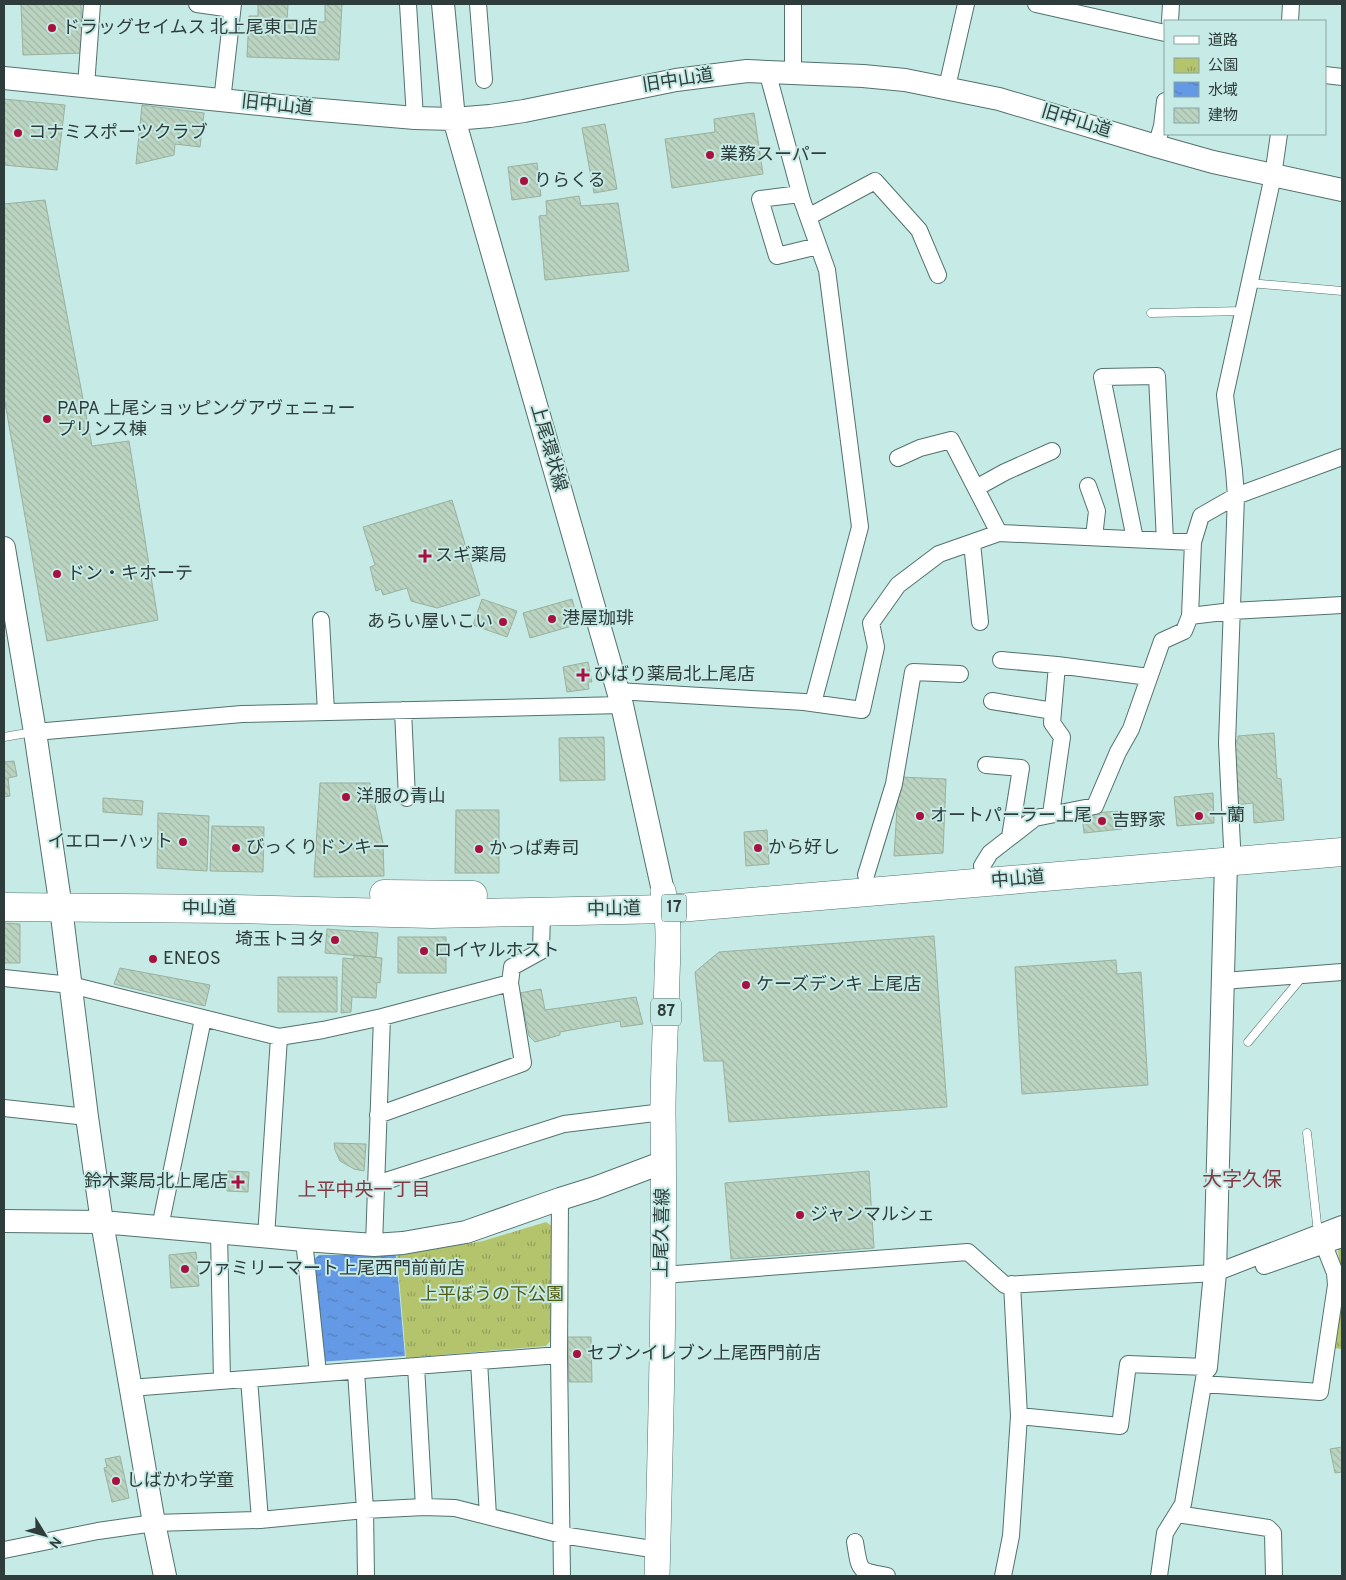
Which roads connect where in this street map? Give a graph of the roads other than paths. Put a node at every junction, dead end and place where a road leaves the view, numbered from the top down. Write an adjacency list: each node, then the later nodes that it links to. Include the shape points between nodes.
1 (92, 4): 22 (street)
2 (197, 4): 11 (street)
3 (408, 4): 26 (street)
4 (443, 4): 27 (main road, 上尾環状線)
5 (478, 4): 21 (street)
6 (793, 4): 17 (street)
7 (966, 4): 23 (street)
8 (1036, 4): 12 (street)
9 (1170, 4): 13 (street)
10 (1290, 4): 14 (street)
11 (233, 6): 24 (street)
12 (1057, 6): 15 (street)
13 (1170, 20)
14 (1290, 20)
15 (1164, 33)
16 (768, 71): 17 (main road, 旧中山道); 27 (main road, 旧中山道, via 676,80 524,111); 32 (street)
17 (794, 72): 23 (main road, 旧中山道, via 905,80)
18 (1326, 75): 19 (street)
19 (1342, 77)
20 (4, 78): 22 (main road, 旧中山道)
21 (484, 80)
22 (86, 86): 24 (main road, 旧中山道)
23 (947, 87): 29 (main road, 旧中山道, via 999,99)
24 (222, 100): 26 (main road, 旧中山道)
25 (1164, 109): 29 (street)
26 (416, 118): 27 (main road, 旧中山道)
27 (454, 119): 62 (main road, 上尾環状線)
28 (1279, 135): 30 (street)
29 (1156, 146): 30 (main road, 旧中山道)
30 (1273, 176): 31 (main road, 旧中山道); 36 (street)
31 (1342, 190)
32 (800, 194): 33 (street); 34 (street, via 760,199 777,256)
33 (808, 217): 34 (street); 35 (street, via 875,181 919,230)
34 (818, 246): 64 (street, via 827,270 860,527)
35 (938, 275)
36 (1249, 283): 37 (lane); 38 (street)
37 (1342, 291)
38 (1243, 311): 39 (lane); 45 (street, via 1225,395)
39 (1151, 313)
40 (1052, 451): 44 (street)
41 (898, 458): 44 (street, via 951,440)
42 (1342, 458): 45 (street)
43 (1088, 486): 47 (street, via 1097,512)
44 (976, 488): 46 (street)
45 (1236, 496): 50 (street, via 1201,516); 54 (street)
46 (999, 533): 47 (street); 51 (street)
47 (1094, 538): 48 (street)
48 (1136, 539): 49 (street); 49 (street, via 1102,377 1157,376)
49 (1165, 540): 50 (street)
50 (1193, 542): 55 (street)
51 (972, 543): 57 (street); 64 (street, via 939,554 898,585 870,623 876,646 862,710)
52 (4, 548): 68 (main road)
53 (1342, 605): 54 (street)
54 (1232, 611): 55 (street); 76 (street, via 1227,743)
55 (1190, 616): 61 (street, via 1184,631 1162,641)
56 (321, 620): 67 (street)
57 (980, 622)
58 (1001, 660): 59 (street)
59 (1057, 666): 61 (street); 66 (street)
60 (960, 674): 78 (street, via 913,672 894,784)
61 (1149, 678): 72 (street, via 1131,729 1095,806)
62 (620, 698): 64 (street); 65 (street); 80 (main road, 上尾環状線)
63 (992, 701): 66 (street)
64 (813, 703)
65 (403, 710): 67 (street); 71 (street)
66 (1053, 711): 72 (street, via 1052,723 1062,737)
67 (326, 712): 68 (street, via 242,714)
68 (35, 732): 69 (lane); 81 (main road)
69 (4, 737)
70 (986, 765): 74 (street, via 1021,768)
71 (406, 798)
72 (1052, 814): 74 (street, via 1035,818)
73 (1342, 836): 76 (highway, 中山道 / 17)
74 (1010, 837): 77 (street, via 990,853)
75 (1342, 852): 76 (highway, 中山道 / 17)
76 (1229, 854): 77 (highway, 中山道 / 17); 80 (highway, 中山道 / 17); 87 (main road)
77 (982, 866): 78 (highway, 中山道 / 17)
78 (866, 875): 80 (highway, 中山道 / 17)
79 (4, 891): 81 (highway, 中山道 / 17)
80 (666, 900): 81 (highway, 中山道 / 17, via 214,891); 83 (highway, 中山道 / 17); 98 (main road, 上尾久喜線 / 87)
81 (59, 901): 82 (highway, 中山道 / 17); 83 (highway, 中山道 / 17, via 432,914); 89 (main road)
82 (4, 907)
83 (542, 912): 88 (street, via 541,951 512,967)
84 (1342, 972): 85 (street)
85 (1304, 975): 87 (street); 93 (lane)
86 (4, 978): 89 (street)
87 (1223, 981): 112 (main road)
88 (510, 983): 90 (street); 95 (street, via 523,1063)
89 (71, 985): 91 (street); 96 (main road)
90 (382, 1017): 92 (street); 95 (street)
91 (204, 1019): 92 (street); 104 (street)
92 (279, 1037): 106 (street)
93 (1248, 1042)
94 (4, 1108): 96 (street)
95 (378, 1115): 99 (street)
96 (87, 1117): 102 (main road)
97 (1307, 1133): 107 (lane)
98 (664, 1141): 99 (street, via 564,1124); 100 (main road, via 595,1188); 111 (main road, 上尾久喜線 / 87)
99 (376, 1184): 110 (street)
100 (560, 1199): 110 (main road, via 466,1232); 114 (street)
101 (4, 1221): 102 (main road)
102 (102, 1222): 104 (main road); 122 (main road)
103 (1342, 1224): 107 (street)
104 (160, 1227): 105 (main road)
105 (219, 1232): 106 (main road); 121 (street)
106 (266, 1237): 109 (main road)
107 (1321, 1239): 108 (street); 112 (street); 119 (street, via 1336,1285 1320,1392)
108 (1342, 1239)
109 (304, 1240): 110 (main road); 118 (street)
110 (374, 1245)
111 (663, 1275): 113 (street, via 968,1252 1005,1285); 133 (main road, 上尾久喜線 / 87)
112 (1214, 1278): 113 (street); 119 (main road)
113 (1012, 1284): 123 (street)
114 (559, 1355): 115 (street); 130 (street)
115 (479, 1361): 116 (street); 127 (street)
116 (416, 1366): 117 (street); 124 (street)
117 (356, 1371): 118 (street); 125 (street)
118 (318, 1374): 120 (street)
119 (1205, 1376): 123 (street, via 1128,1364 1120,1426); 126 (street, via 1183,1504)
120 (249, 1379): 121 (street); 128 (street)
121 (222, 1381): 122 (street)
122 (130, 1388): 129 (main road)
123 (1019, 1416): 139 (street, via 1010,1536)
124 (424, 1507): 125 (street); 127 (street, via 455,1508)
125 (365, 1510): 128 (street); 135 (street)
126 (1177, 1514): 140 (street, via 1164,1533); 141 (street, via 1268,1528 1273,1533)
127 (488, 1516): 130 (street)
128 (260, 1520): 129 (street)
129 (154, 1523): 132 (street); 134 (main road)
130 (562, 1536): 133 (street); 136 (street)
131 (855, 1542): 138 (street, via 859,1566 867,1573)
132 (4, 1550)
133 (658, 1550): 137 (main road, 上尾久喜線 / 87)
134 (165, 1576)
135 (366, 1576)
136 (562, 1576)
137 (658, 1576)
138 (887, 1576)
139 (1003, 1576)
140 (1159, 1576)
141 (1274, 1576)

